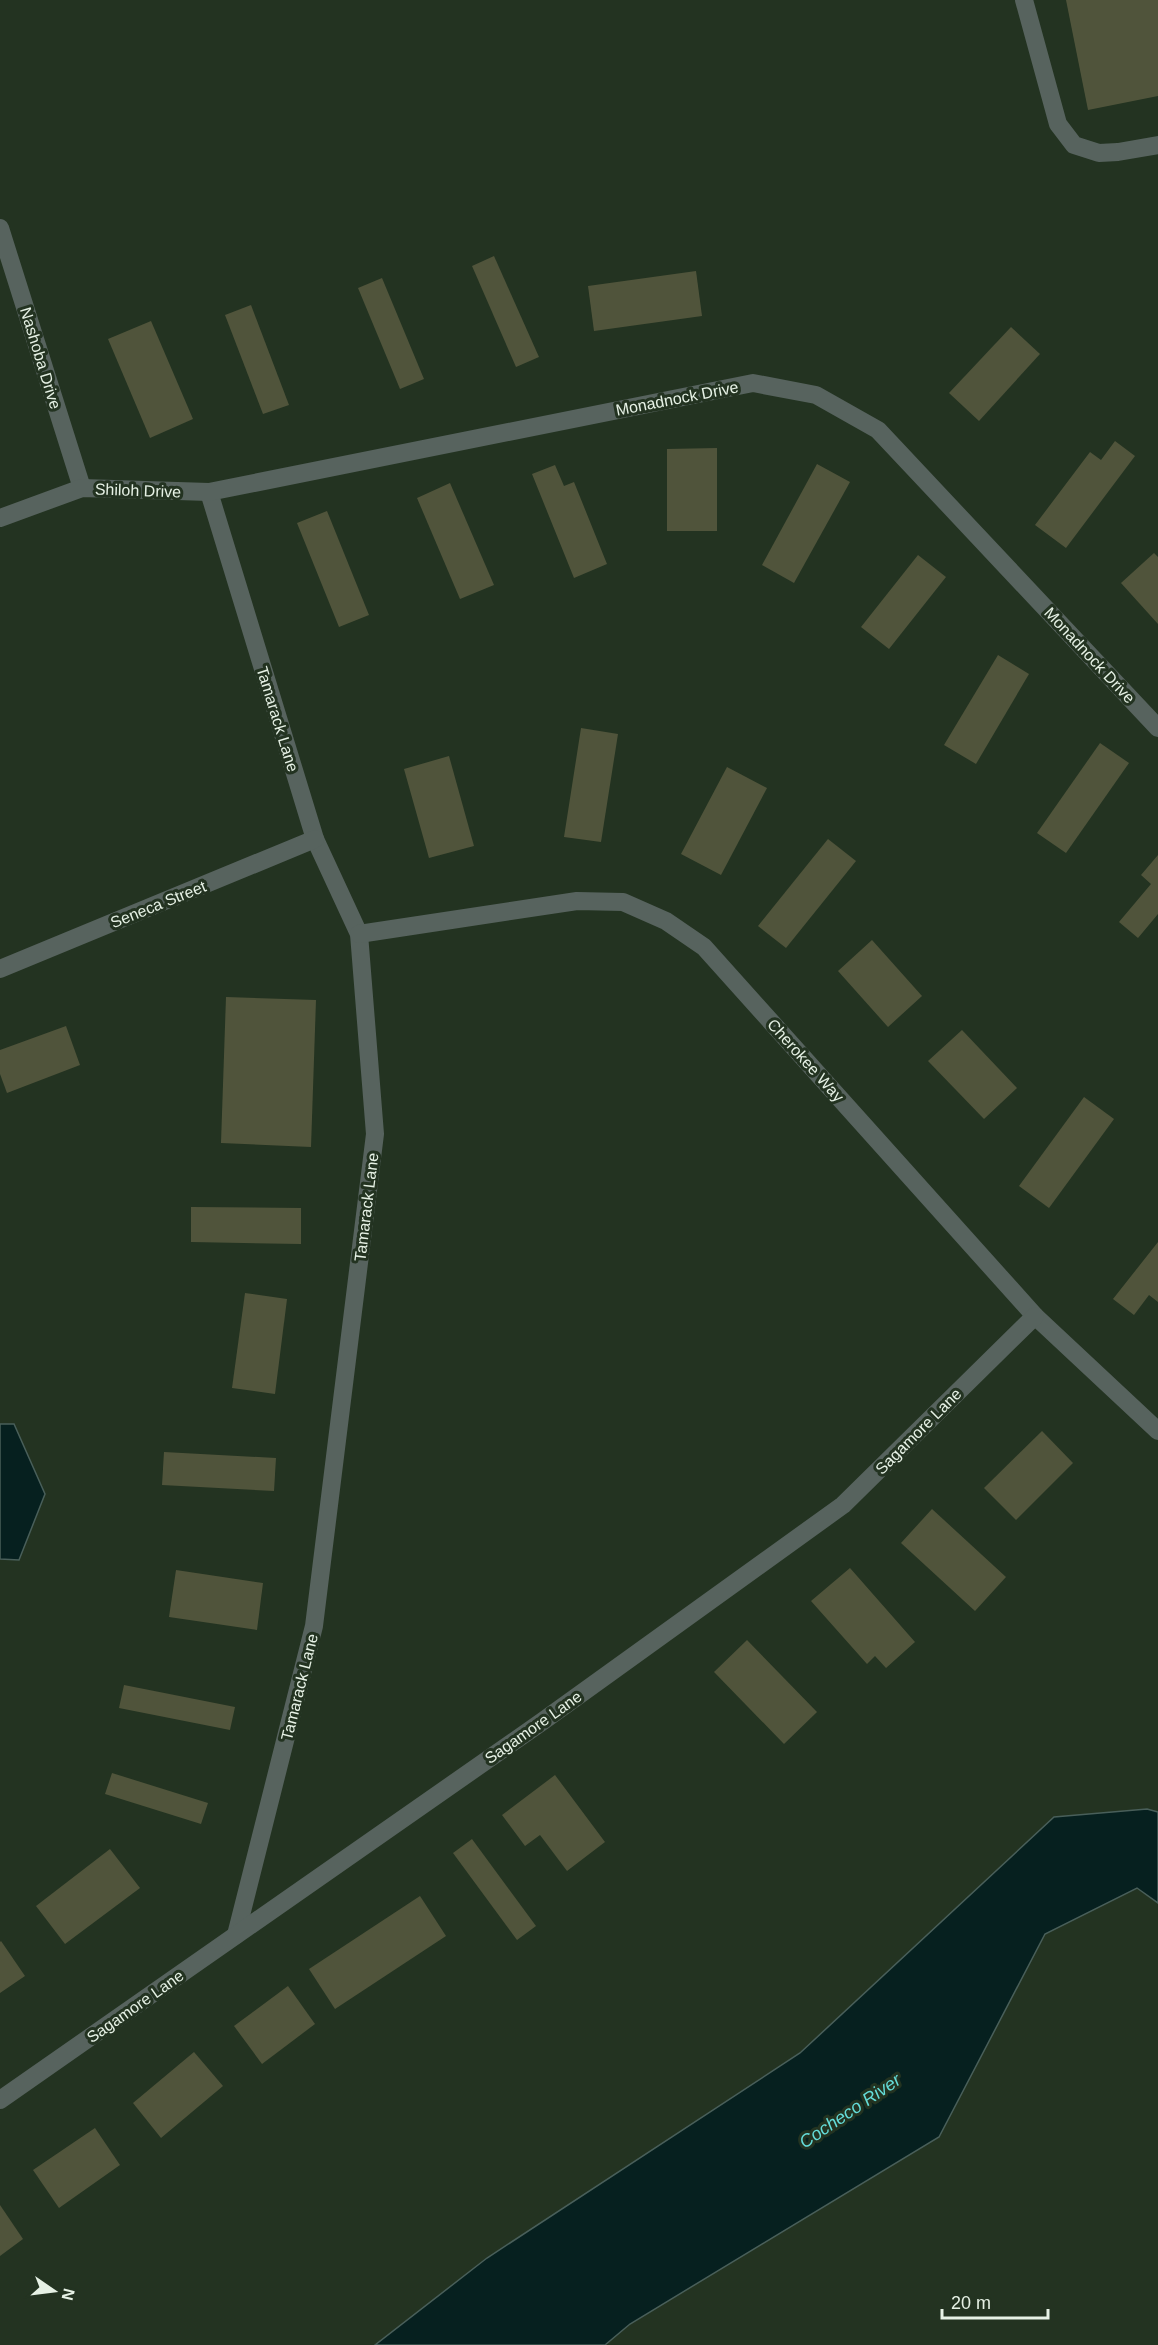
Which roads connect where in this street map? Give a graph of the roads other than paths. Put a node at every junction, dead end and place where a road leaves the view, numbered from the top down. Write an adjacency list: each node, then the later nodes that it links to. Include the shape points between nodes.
1 (1024, 0): 2 (street, via 1058,124 1074,145 1099,153)
2 (1158, 145)
3 (0, 228): 4 (street, Nashoba Drive)
4 (82, 488): 5 (street, Shiloh Drive); 6 (street, Shiloh Drive)
5 (209, 492): 7 (street, Monadnock Drive, via 753,383 816,395 878,430); 8 (street, Tamarack Lane)
6 (0, 518)
7 (1158, 728)
8 (315, 839): 9 (street, Tamarack Lane); 10 (street, Seneca Street)
9 (359, 934): 11 (street, Cherokee Way, via 577,901 623,902 666,921 704,946); 13 (street, Tamarack Lane, via 375,1134 373,1158 315,1626)
10 (0, 969)
11 (1035, 1316): 12 (street, Cherokee Way); 13 (street, Sagamore Lane, via 843,1505)
12 (1158, 1431)
13 (236, 1935): 14 (street, Sagamore Lane)
14 (0, 2100)

